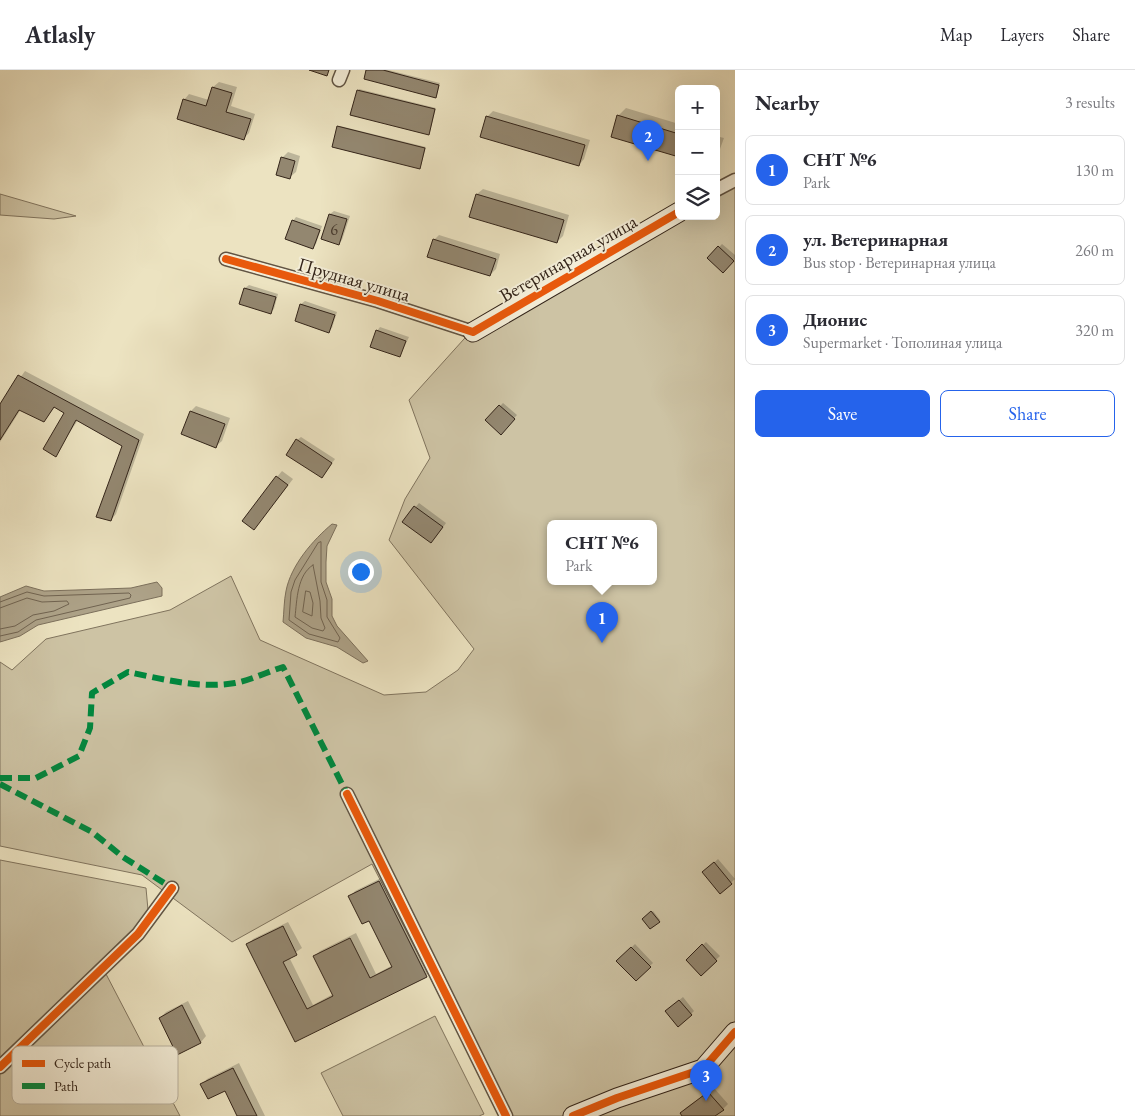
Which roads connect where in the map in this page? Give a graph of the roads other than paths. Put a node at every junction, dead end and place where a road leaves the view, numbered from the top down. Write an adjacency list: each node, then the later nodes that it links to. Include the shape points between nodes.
1 (735, 180): 2 (street)
2 (720, 188)
3 (675, 214): 5 (street, Ветеринарная улица)
4 (226, 259): 5 (street, Прудная улица, via 378,301)
5 (473, 332)
6 (347, 794): 12 (street)
7 (172, 888): 9 (street, via 138,934)
8 (735, 1032): 13 (street, via 703,1069)
9 (22, 1046)
10 (12, 1055): 11 (street)
11 (0, 1067)
12 (506, 1116)
13 (573, 1116)

